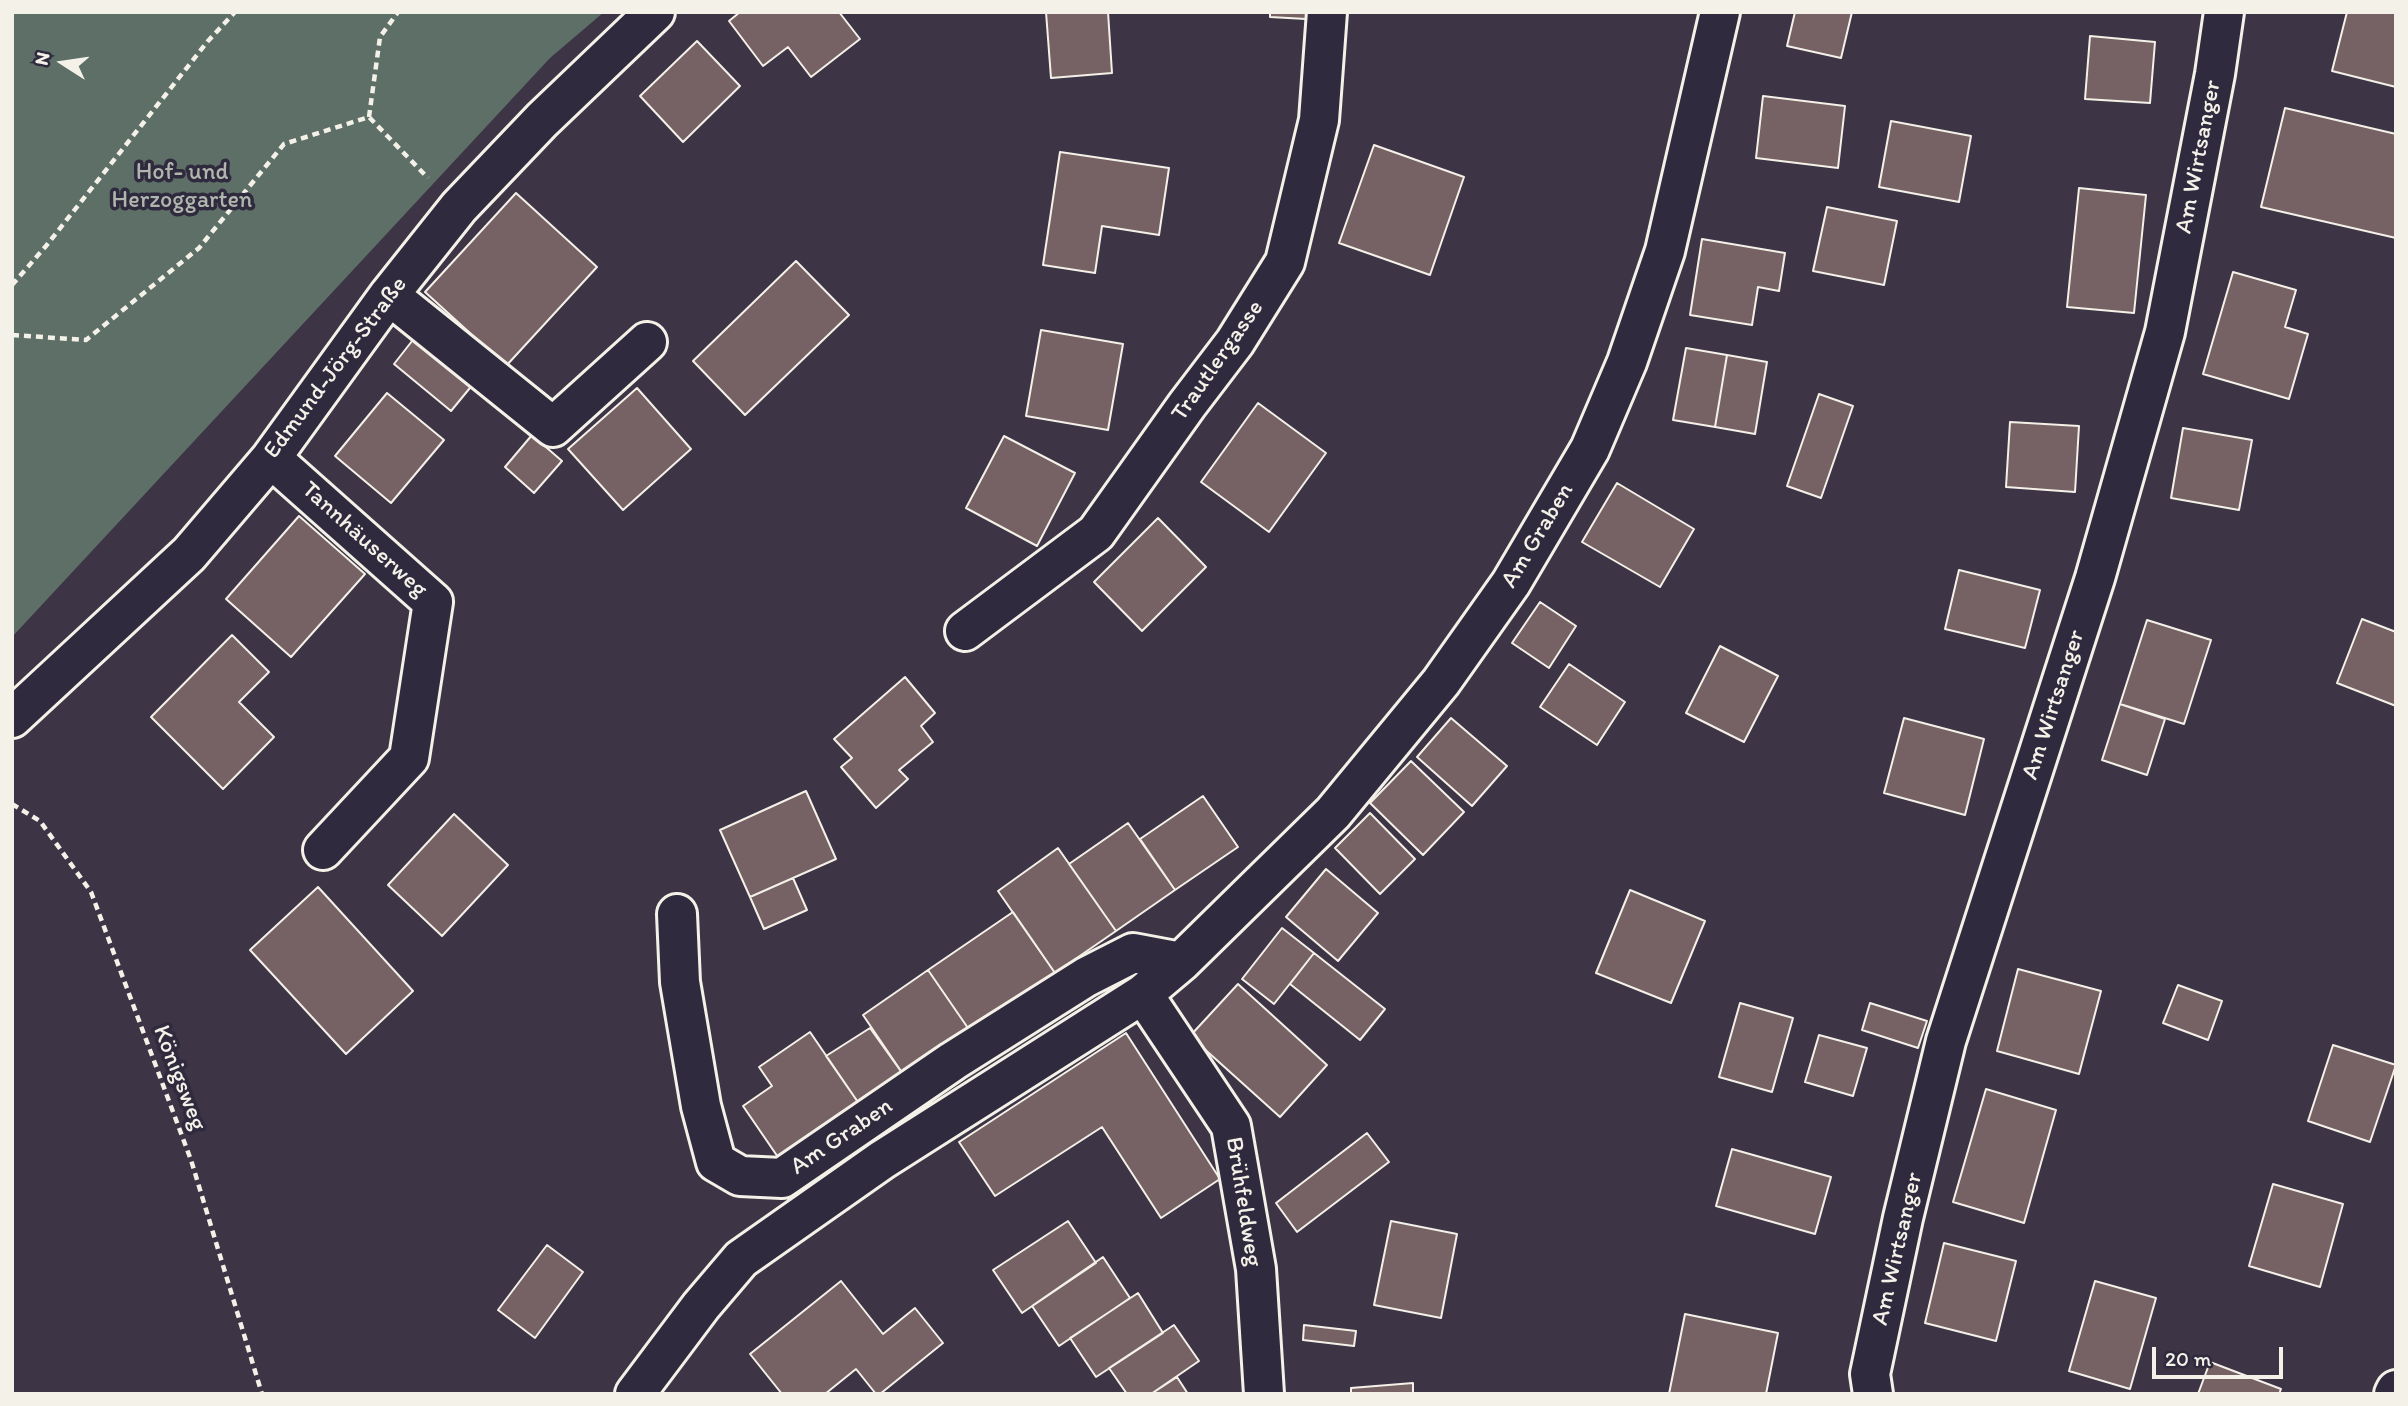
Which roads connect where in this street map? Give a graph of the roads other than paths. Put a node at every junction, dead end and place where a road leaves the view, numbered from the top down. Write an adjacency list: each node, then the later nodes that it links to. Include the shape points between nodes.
1 (655, 12): 5 (street, Edmund-Jörg-Straße, via 542,120 460,207)
2 (1327, 12): 8 (street, Trautlergasse, via 1319,120 1285,262 1236,342 1096,533)
3 (1720, 12): 12 (street, Am Graben, via 1665,251 1627,362 1590,449 1511,583 1441,682 1333,813)
4 (2224, 12): 16 (street, Am Wirtsanger, via 2165,332 2095,578 1946,1041 1870,1374)
5 (389, 295): 6 (street, via 553,427); 7 (street, Edmund-Jörg-Straße)
6 (647, 342)
7 (271, 458): 9 (street, Edmund-Jörg-Straße, via 189,554); 10 (street, Tannhäuserweg, via 433,602 409,758)
8 (965, 631)
9 (12, 718)
10 (323, 850)
11 (677, 914): 12 (street, Am Graben, via 680,982 701,1106 716,1162 740,1176 782,1178 964,1054 1086,977 1133,953)
12 (1181, 962): 13 (street, Am Graben)
13 (1143, 994): 14 (street, Am Graben, via 882,1160 741,1259); 15 (street, Brühfeldweg, via 1231,1126 1256,1269)
14 (635, 1394)
15 (1264, 1394)
16 (1873, 1394)

